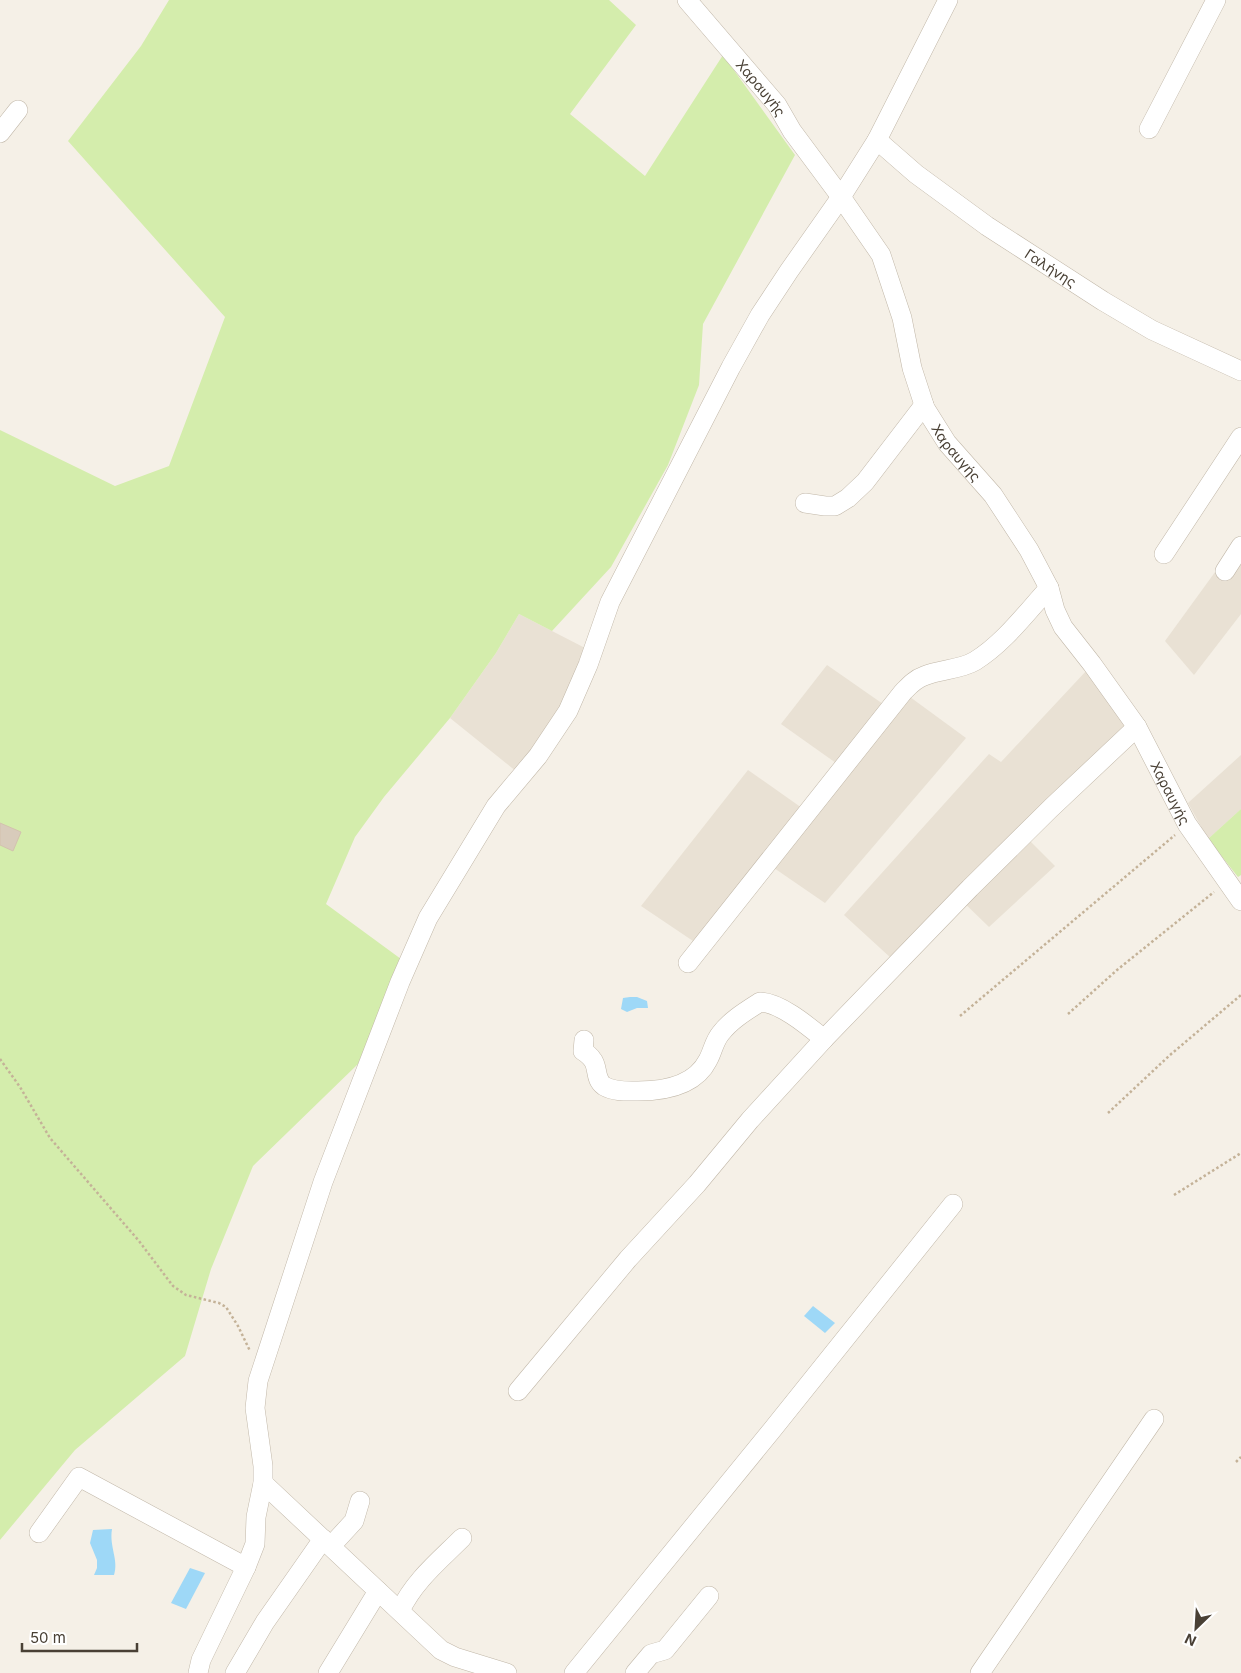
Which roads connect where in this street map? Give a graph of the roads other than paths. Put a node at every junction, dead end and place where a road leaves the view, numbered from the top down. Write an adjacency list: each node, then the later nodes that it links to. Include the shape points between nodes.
1 (687, 0): 8 (street, Χαραυγής, via 777,106)
2 (948, 0): 7 (street)
3 (1216, 0): 5 (street)
4 (18, 110): 6 (street)
5 (1149, 129)
6 (0, 133)
7 (877, 140): 8 (street); 9 (street, Γαλήνης, via 916,174 987,226 1103,301 1152,330)
8 (841, 197): 10 (street, Χαραυγής, via 881,255 902,318 912,368); 25 (street, via 760,315 731,367 610,602 568,711 538,756 496,806 428,918 323,1182 258,1381 255,1408)
9 (1241, 372)
10 (924, 405): 12 (street, via 865,482 848,498 835,506); 16 (street, Χαραυγής, via 947,443 993,495)
11 (1241, 437): 14 (street)
12 (805, 503)
13 (1241, 546): 15 (street)
14 (1164, 554)
15 (1225, 571)
16 (1049, 588): 17 (street, Χαραυγής, via 1063,627); 19 (street, via 999,642 974,662 923,676 903,692)
17 (1137, 727): 18 (street, Χαραυγής, via 1187,824); 20 (street, via 970,888)
18 (1241, 901)
19 (688, 963)
20 (824, 1039): 21 (street, via 774,1005 760,1002 734,1019 720,1034 696,1076 654,1091 615,1090 604,1085 598,1078 593,1059 583,1051); 23 (street, via 628,1259)
21 (584, 1040)
22 (953, 1204): 38 (street)
23 (518, 1391)
24 (1154, 1419): 40 (street)
25 (263, 1484): 29 (street); 30 (street, via 256,1517 255,1544)
26 (360, 1501): 29 (street, via 354,1521)
27 (39, 1533): 30 (street, via 79,1476)
28 (462, 1538): 33 (street, via 418,1581)
29 (327, 1542): 31 (street); 35 (street, via 265,1622)
30 (246, 1567): 34 (street, via 201,1660)
31 (378, 1591): 33 (street); 36 (street)
32 (709, 1596): 39 (street, via 665,1650 651,1654)
33 (400, 1611): 37 (street, via 441,1650)
34 (198, 1673)
35 (235, 1673)
36 (328, 1673)
37 (507, 1673)
38 (574, 1673)
39 (634, 1673)
40 (980, 1673)

